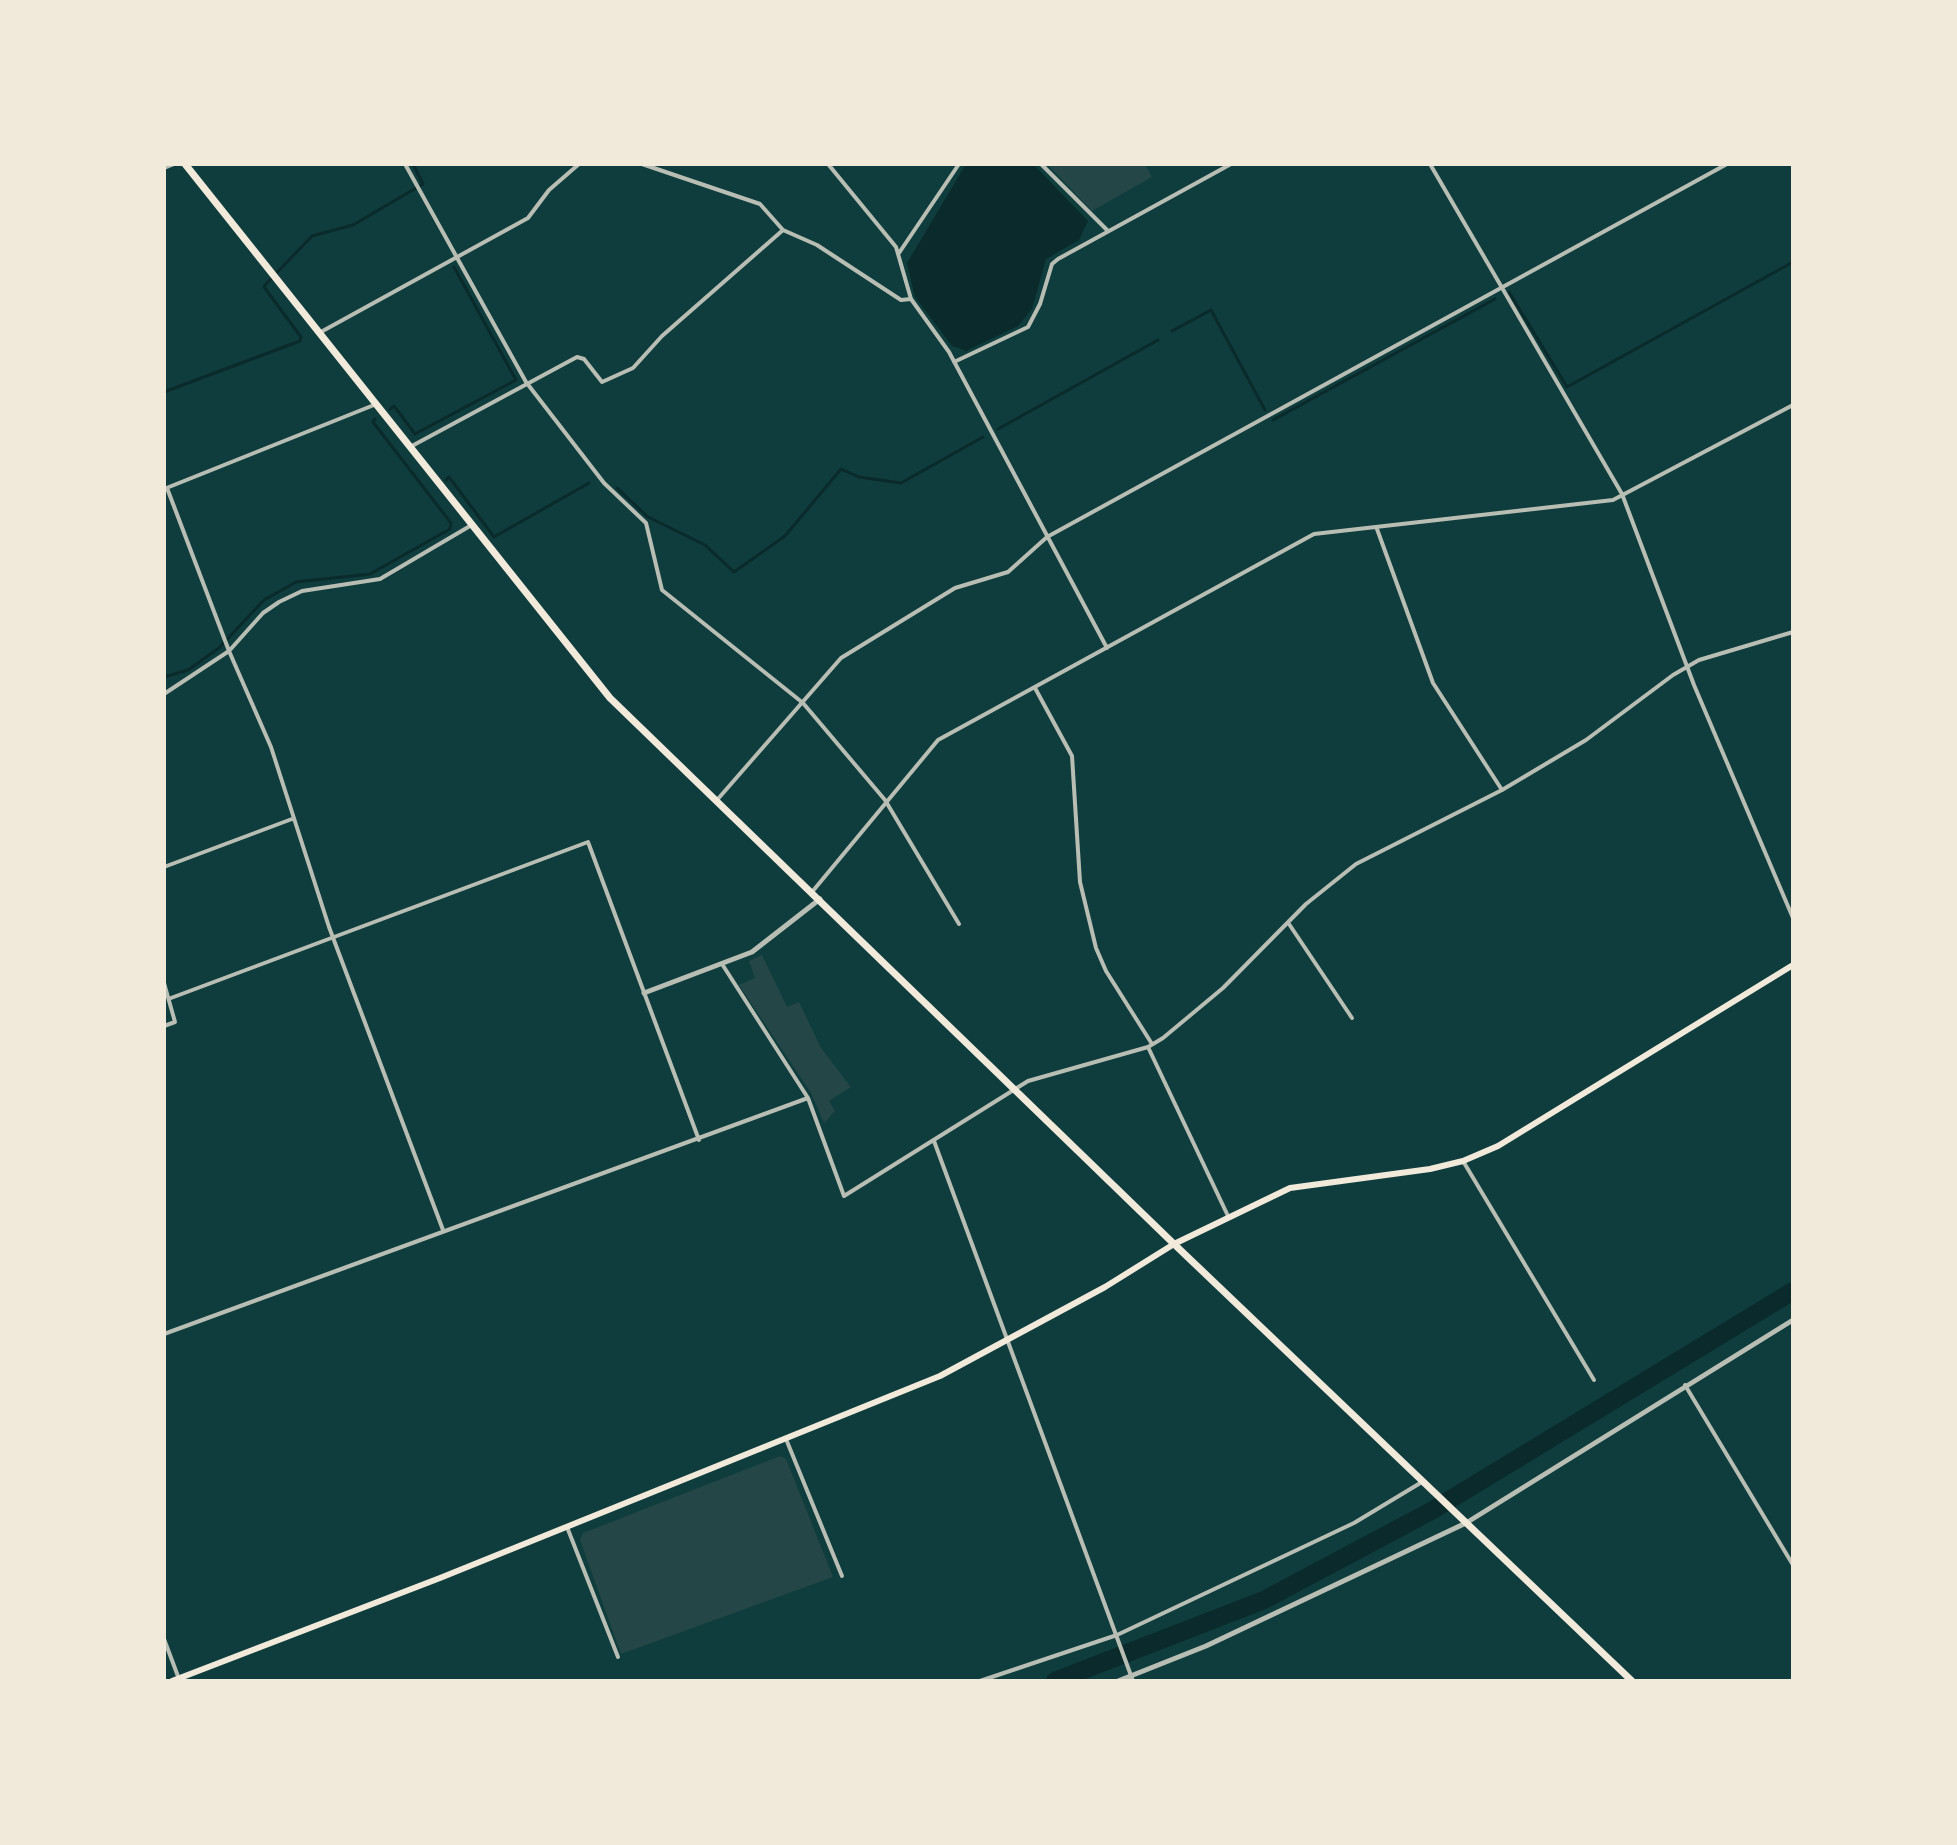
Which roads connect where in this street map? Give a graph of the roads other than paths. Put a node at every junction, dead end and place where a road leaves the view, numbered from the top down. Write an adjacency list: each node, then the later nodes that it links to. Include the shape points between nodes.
1 (174, 164): 12 (street)
2 (185, 164): 19 (highway)
3 (405, 164): 16 (street)
4 (579, 164): 16 (street, via 528,218)
5 (642, 164): 13 (street, via 760,204)
6 (828, 164): 15 (street)
7 (959, 164): 15 (street)
8 (1041, 164): 14 (street)
9 (1231, 164): 14 (street)
10 (1430, 164): 17 (street)
11 (1727, 164): 17 (street)
12 (164, 168)
13 (783, 230): 18 (street, via 817,245 901,300); 21 (street, via 633,368 602,382 577,357)
14 (1107, 230): 20 (street, via 1052,264 1028,327)
15 (899, 253): 18 (street)
16 (456, 260): 19 (street); 21 (street)
17 (1500, 288): 26 (street); 29 (street)
18 (911, 299): 20 (street)
19 (319, 333): 22 (highway)
20 (954, 362): 29 (street)
21 (526, 382): 24 (street); 36 (street, via 604,483 646,523 662,590)
22 (374, 405): 24 (highway); 25 (street)
23 (1793, 405): 26 (street)
24 (408, 449): 27 (highway)
25 (166, 489): 32 (street)
26 (1622, 494): 28 (street, via 1588,506); 33 (street)
27 (470, 526): 32 (street, via 380,579 287,597 263,613); 39 (highway, via 610,698)
28 (1377, 529): 31 (street, via 1314,534); 37 (street, via 1433,683)
29 (1047, 537): 31 (street); 36 (street, via 1008,572 955,588 841,658)
30 (1793, 632): 33 (street)
31 (1107, 648): 34 (street)
32 (229, 651): 35 (street); 40 (street, via 271,747)
33 (1687, 667): 37 (street, via 1586,740); 44 (street)
34 (1035, 688): 38 (street, via 938,740); 55 (street, via 1072,756 1080,882 1096,948)
35 (164, 694)
36 (803, 703): 38 (street); 39 (street)
37 (1502, 790): 46 (street, via 1356,864)
38 (885, 800): 42 (street); 45 (street)
39 (716, 801): 42 (highway)
40 (292, 819): 41 (street); 47 (street)
41 (164, 867)
42 (812, 892): 43 (highway)
43 (820, 899): 48 (street, via 752,952); 56 (highway)
44 (1793, 918)
45 (959, 924)
46 (1289, 924): 53 (street); 55 (street, via 1223,988)
47 (335, 937): 51 (street, via 588,842); 52 (street); 62 (street)
48 (722, 964): 51 (street); 57 (street)
49 (1793, 965): 60 (main road, via 1498,1146)
50 (164, 983): 52 (street)
51 (644, 993): 58 (street)
52 (171, 998): 54 (street, via 175,1022)
53 (1352, 1018)
54 (164, 1026)
55 (1150, 1045): 56 (street, via 1028,1081); 61 (street)
56 (1017, 1091): 59 (street); 63 (highway)
57 (808, 1098): 58 (street); 59 (street, via 844,1196)
58 (699, 1140): 62 (street)
59 (934, 1141): 66 (street)
60 (1463, 1161): 61 (main road, via 1290,1188); 67 (street)
61 (1228, 1216): 63 (main road)
62 (443, 1230): 65 (street)
63 (1174, 1244): 66 (main road); 70 (highway)
64 (1793, 1320): 68 (street)
65 (164, 1334)
66 (1007, 1341): 69 (main road, via 940,1376); 75 (street)
67 (1594, 1380)
68 (1685, 1385): 71 (street); 73 (street)
69 (786, 1439): 72 (main road); 74 (street)
70 (1426, 1483): 71 (highway); 75 (street)
71 (1466, 1523): 78 (street); 82 (highway)
72 (567, 1527): 77 (street); 79 (main road)
73 (1793, 1565)
74 (842, 1576)
75 (1118, 1638): 78 (street); 80 (street)
76 (164, 1639): 79 (street)
77 (618, 1657)
78 (1131, 1676): 81 (street)
79 (177, 1680)
80 (980, 1681)
81 (1118, 1681)
82 (1632, 1681)

